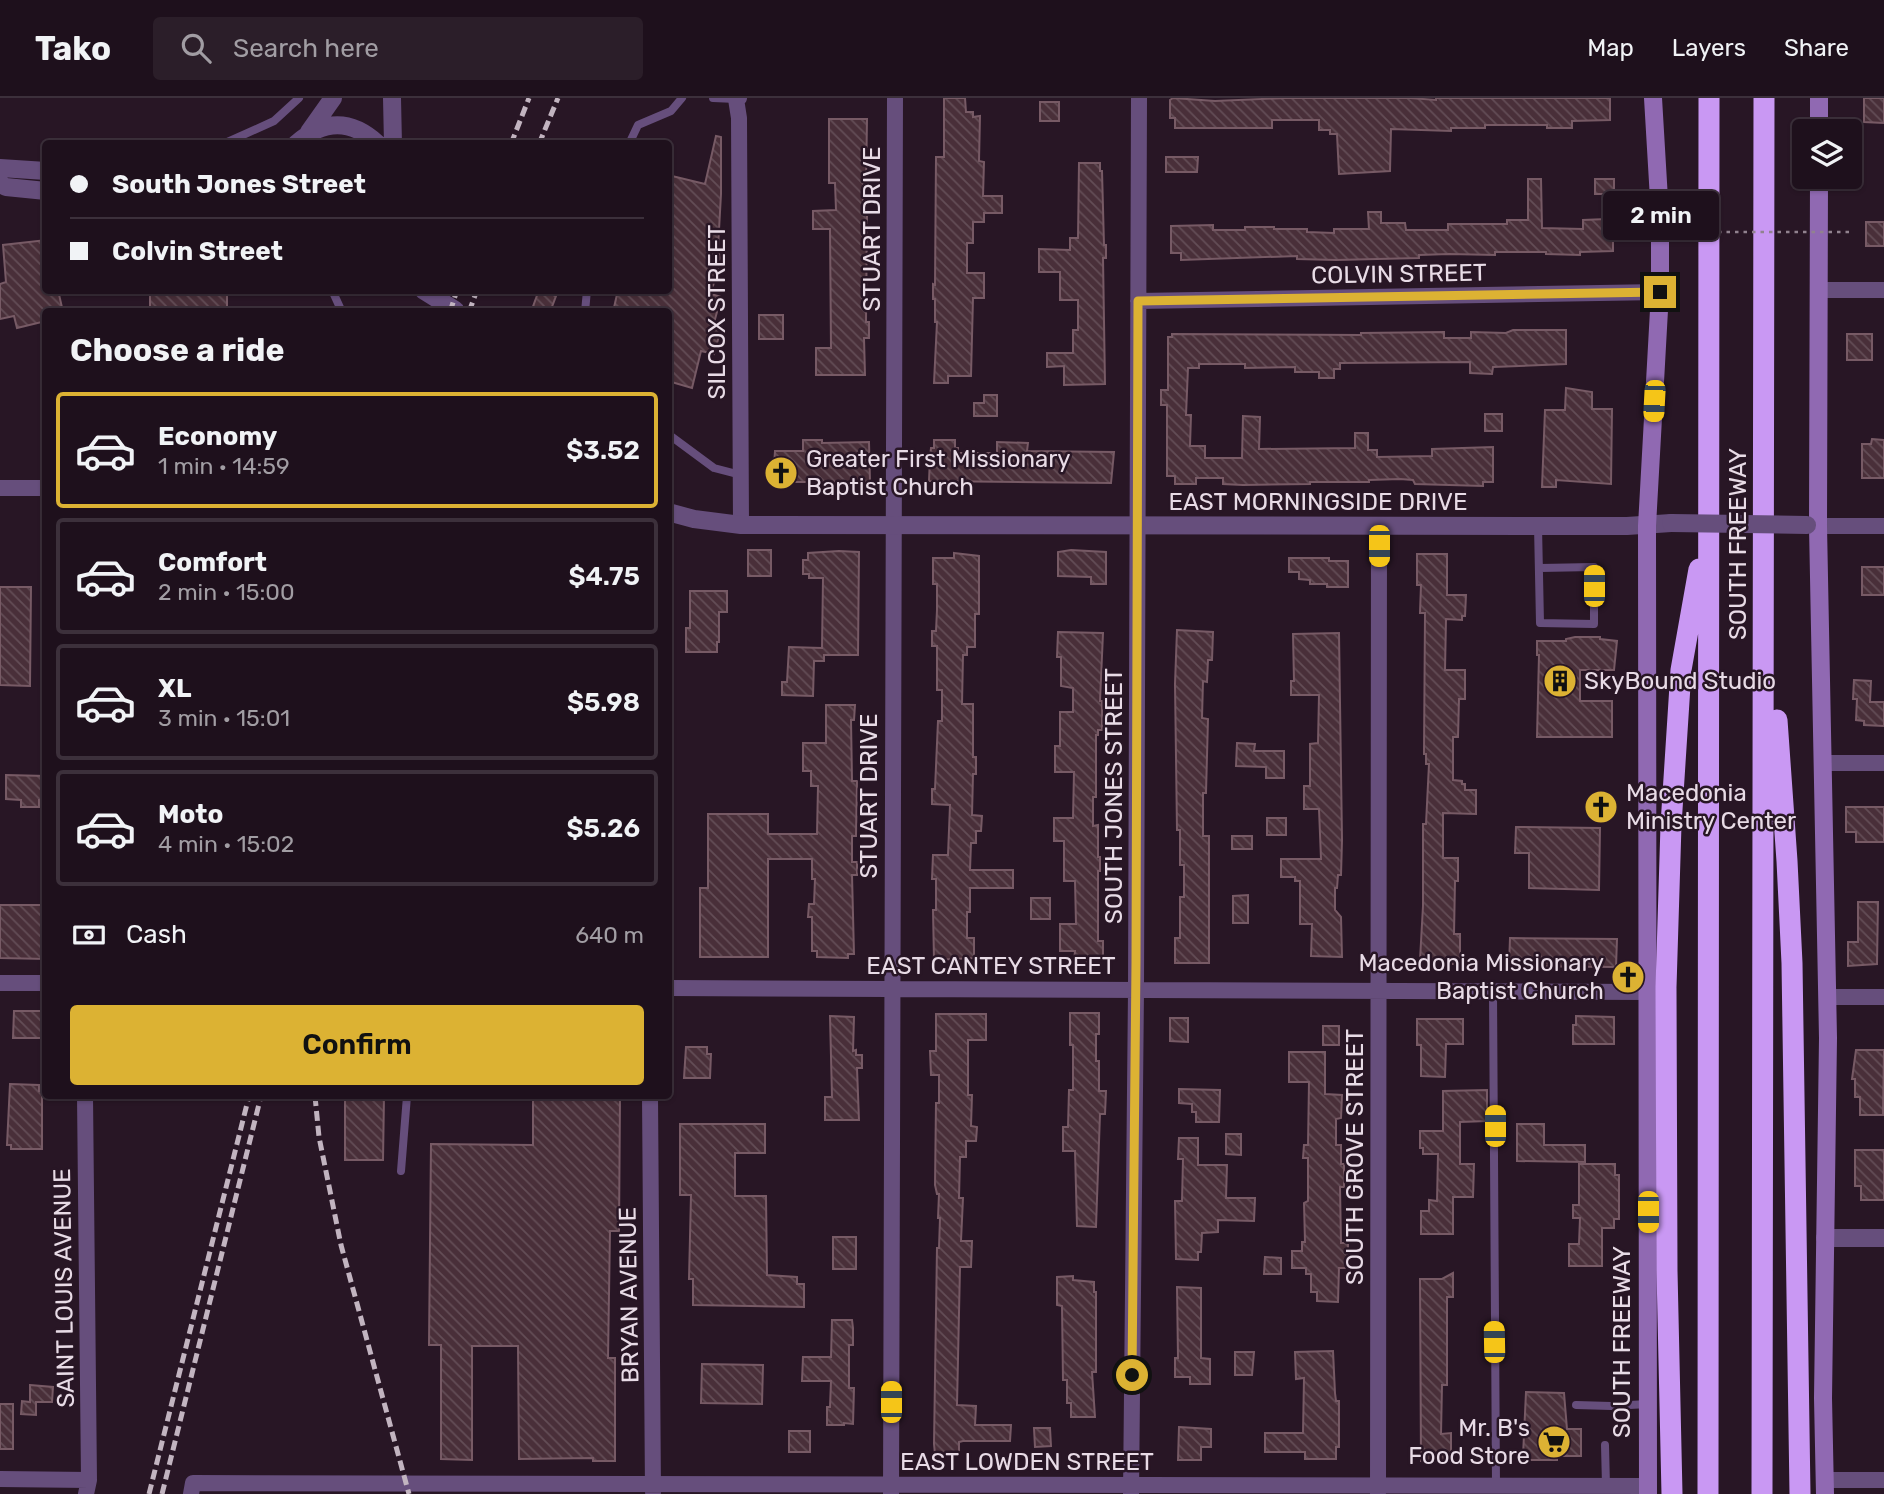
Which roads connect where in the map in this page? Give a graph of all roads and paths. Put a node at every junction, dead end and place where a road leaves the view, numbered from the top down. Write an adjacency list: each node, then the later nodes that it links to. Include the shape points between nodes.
1 (299, 98): 15 (lane, via 274,121)
2 (332, 98): 14 (street)
3 (392, 98): 17 (street)
4 (681, 98): 18 (lane, via 671,111 638,125)
5 (713, 98): 12 (lane)
6 (895, 98): 45 (street, STUART DRIVE)
7 (1139, 98): 30 (street, SOUTH JONES STREET)
8 (1653, 98): 28 (main road, SOUTH FREEWAY)
9 (1709, 98): 34 (highway, SOUTH FREEWAY)
10 (1764, 98): 46 (highway, SOUTH FREEWAY)
11 (1819, 98): 13 (main road)
12 (738, 99): 33 (street, SILCOX STREET)
13 (1819, 119)
14 (302, 138): 16 (street, via 326,125 346,125)
15 (232, 140)
16 (374, 140)
17 (393, 140)
18 (631, 140)
19 (0, 168): 20 (street)
20 (42, 170)
21 (0, 184): 23 (street)
22 (1819, 189): 27 (main road)
23 (42, 191)
24 (1633, 232): 25 (path, bridge)
25 (1851, 232)
26 (1884, 289): 27 (street)
27 (1819, 290): 43 (main road)
28 (1660, 292): 30 (street, COLVIN STREET); 42 (main road, SOUTH FREEWAY)
29 (429, 294): 31 (street)
30 (1138, 301): 39 (street, SOUTH JONES STREET)
31 (451, 308)
32 (672, 438): 33 (lane, via 714,468)
33 (741, 475): 38 (street, SILCOX STREET)
34 (1709, 477): 82 (highway, via 1703,546 1681,670 1670,852 1665,1118); 83 (highway, SOUTH FREEWAY)
35 (0, 488): 36 (street)
36 (42, 488)
37 (672, 513): 38 (street, EAST MORNINGSIDE DRIVE)
38 (741, 525): 45 (street, EAST MORNINGSIDE DRIVE)
39 (1137, 526): 40 (street, EAST MORNINGSIDE DRIVE); 45 (street, EAST MORNINGSIDE DRIVE); 54 (street, SOUTH JONES STREET)
40 (1379, 526): 41 (street, EAST MORNINGSIDE DRIVE); 55 (street, SOUTH GROVE STREET)
41 (1538, 526): 42 (street, EAST MORNINGSIDE DRIVE); 47 (lane)
42 (1647, 526): 43 (street, EAST MORNINGSIDE DRIVE, bridge); 57 (main road, SOUTH FREEWAY)
43 (1813, 526): 44 (street, EAST MORNINGSIDE DRIVE); 48 (main road, via 1821,593)
44 (1884, 526)
45 (892, 527): 53 (street, STUART DRIVE)
46 (1765, 559): 84 (highway, SOUTH FREEWAY); 85 (highway, via 1792,963)
47 (1540, 568): 47 (lane, via 1540,623 1594,624 1594,567)
48 (1822, 763): 49 (street); 58 (main road)
49 (1884, 763)
50 (0, 983): 51 (street)
51 (42, 983)
52 (672, 988): 53 (street, EAST CANTEY STREET)
53 (891, 989): 54 (street, EAST CANTEY STREET); 77 (street, STUART DRIVE)
54 (1136, 990): 55 (street, EAST CANTEY STREET); 78 (street, SOUTH JONES STREET)
55 (1378, 991): 56 (street, EAST CANTEY STREET); 80 (street, SOUTH GROVE STREET)
56 (1493, 991): 57 (street, EAST CANTEY STREET); 75 (lane)
57 (1648, 992): 66 (main road, SOUTH FREEWAY)
58 (1827, 997): 59 (street); 64 (main road)
59 (1884, 997)
60 (85, 1099): 72 (street, SAINT LOUIS AVENUE)
61 (407, 1099): 63 (lane)
62 (650, 1099): 76 (street, BRYAN AVENUE)
63 (401, 1171)
64 (1825, 1238): 65 (street); 73 (main road)
65 (1884, 1238)
66 (1648, 1404): 67 (lane); 81 (main road, SOUTH FREEWAY)
67 (1576, 1405)
68 (1605, 1445): 71 (lane)
69 (0, 1479): 72 (street)
70 (1884, 1480): 73 (street)
71 (1606, 1486): 75 (street, EAST LOWDEN STREET); 81 (street, EAST LOWDEN STREET)
72 (88, 1487)
73 (1825, 1487)
74 (192, 1488): 76 (street, EAST LOWDEN STREET, via 406,1484)
75 (1503, 1488): 80 (street, EAST LOWDEN STREET)
76 (653, 1489): 77 (street, EAST LOWDEN STREET)
77 (891, 1489): 78 (street, EAST LOWDEN STREET)
78 (1131, 1490): 79 (street, EAST LOWDEN STREET)
79 (1260, 1490): 80 (street, EAST LOWDEN STREET)
80 (1378, 1490)
81 (1648, 1490)
82 (1672, 1494)
83 (1708, 1494)
84 (1762, 1494)
85 (1800, 1494)

